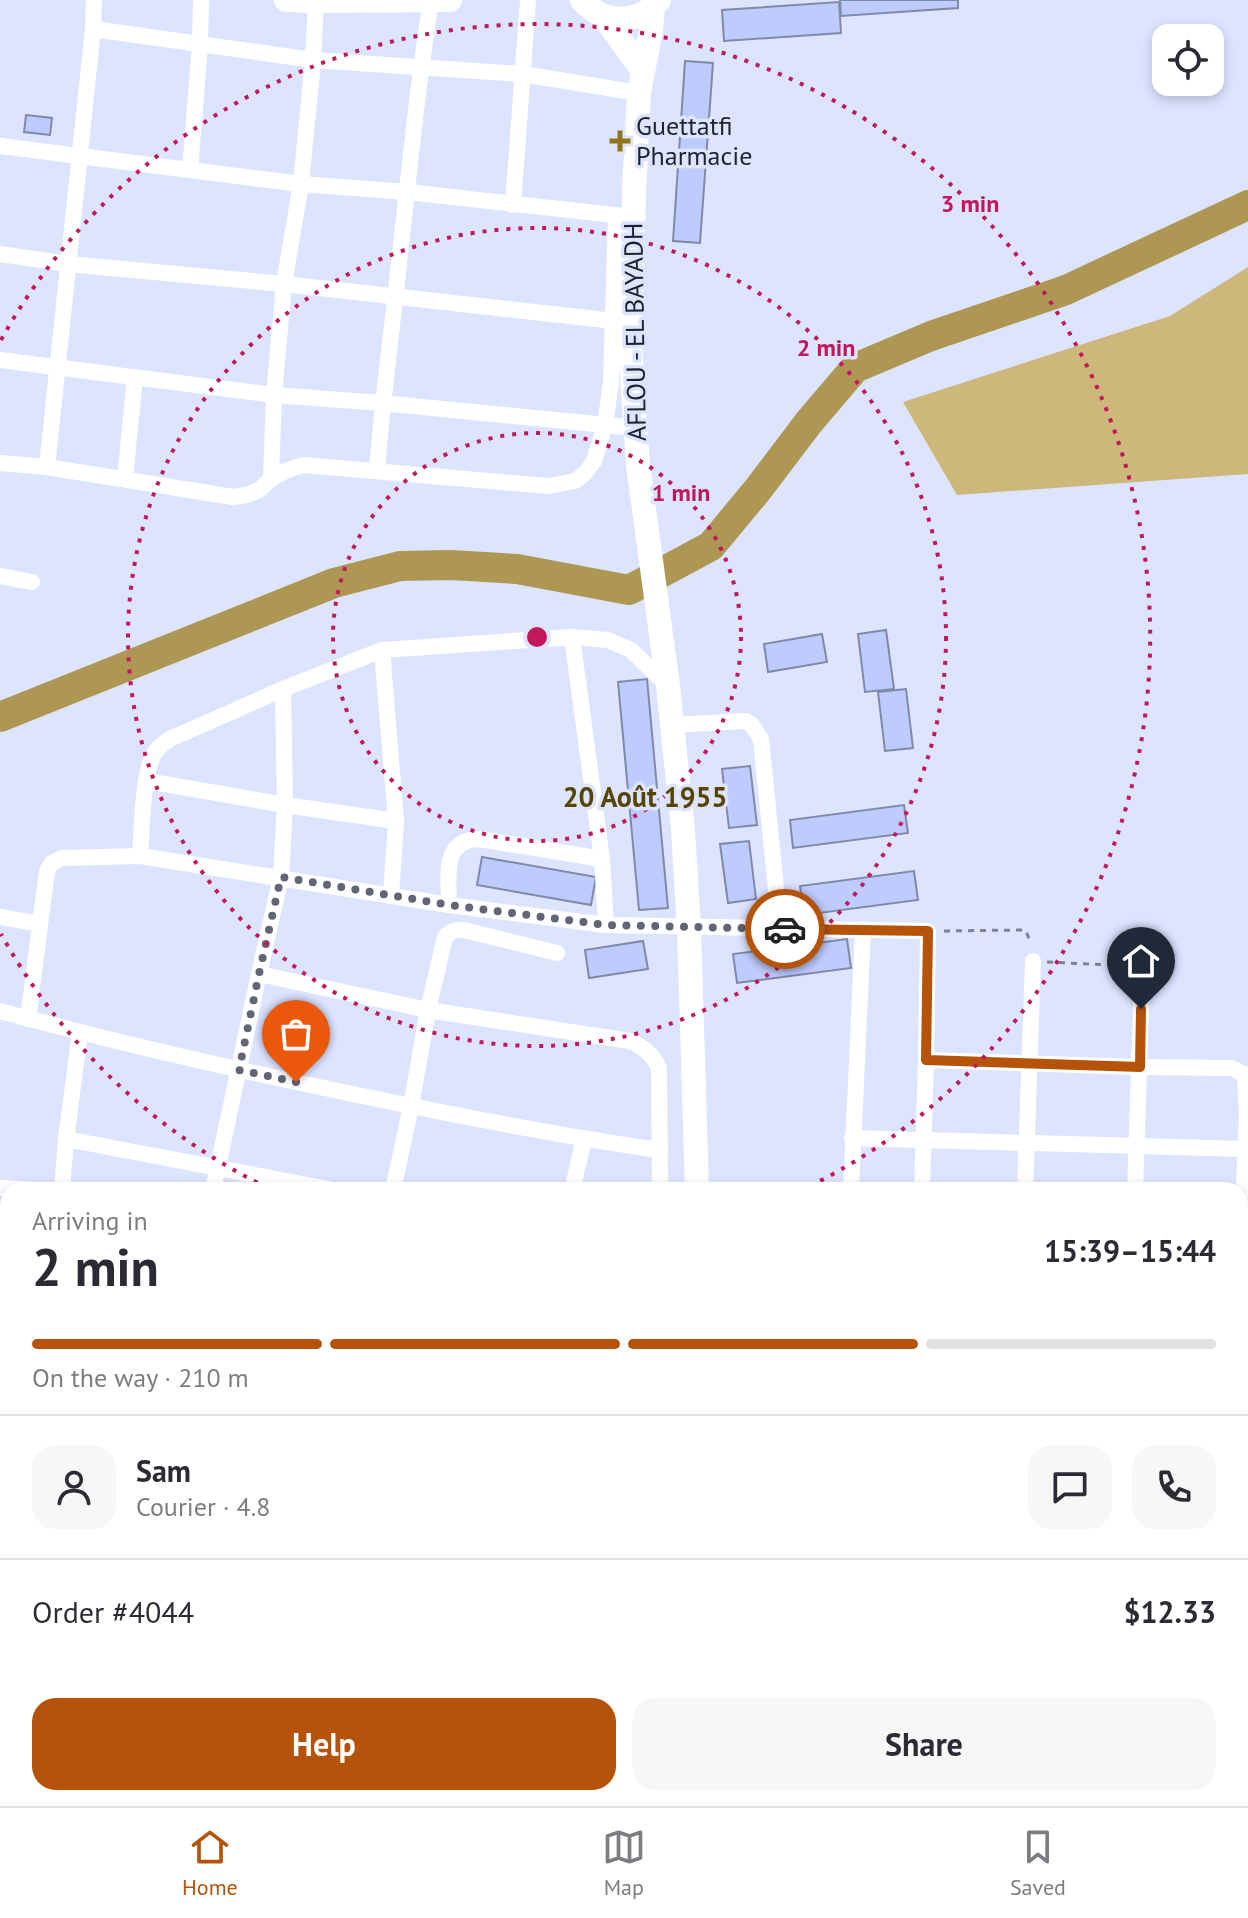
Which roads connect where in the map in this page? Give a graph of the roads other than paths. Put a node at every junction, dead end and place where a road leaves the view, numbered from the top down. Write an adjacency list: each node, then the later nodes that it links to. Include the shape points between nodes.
1 (94, 0): 11 (street)
2 (201, 0): 12 (street)
3 (286, 0): 8 (main road)
4 (431, 0): 5 (main road); 8 (main road); 14 (street)
5 (450, 0)
6 (528, 0): 15 (street)
7 (582, 0): 10 (main road)
8 (316, 1): 13 (street)
9 (656, 4): 10 (main road, via 630,18); 16 (main road, AFLOU - EL BAYADH)
10 (604, 17): 16 (main road)
11 (93, 29): 12 (street); 18 (street)
12 (200, 45): 13 (street); 19 (street)
13 (313, 60): 14 (street); 20 (street)
14 (420, 69): 15 (street); 21 (street)
15 (522, 74): 16 (street); 22 (street)
16 (641, 82): 23 (main road, AFLOU - EL BAYADH)
17 (0, 146): 18 (street)
18 (79, 156): 19 (street); 25 (street)
19 (190, 170): 20 (street)
20 (301, 184): 21 (street); 26 (street)
21 (407, 192): 22 (street); 27 (street)
22 (513, 205): 23 (street)
23 (624, 216): 28 (main road, AFLOU - EL BAYADH)
24 (0, 254): 25 (street)
25 (68, 264): 26 (street); 30 (street)
26 (284, 284): 27 (street); 32 (street)
27 (395, 297): 28 (street); 33 (street)
28 (621, 322): 34 (street); 35 (main road, AFLOU - EL BAYADH)
29 (0, 360): 30 (street)
30 (58, 367): 31 (street); 37 (street)
31 (135, 377): 32 (street); 39 (street)
32 (274, 395): 33 (street); 40 (street)
33 (382, 403): 34 (street); 38 (street)
34 (605, 425): 35 (street); 38 (street, via 594,461 575,481 560,485)
35 (636, 428): 45 (main road, AFLOU - EL BAYADH)
36 (0, 463): 37 (street)
37 (47, 467): 39 (street)
38 (377, 470): 40 (street, via 303,465)
39 (125, 479): 40 (street, via 233,497 259,490)
40 (271, 479)
41 (0, 576): 42 (street)
42 (32, 582)
43 (572, 637): 44 (street); 45 (street, via 608,640 631,650); 52 (street)
44 (382, 650): 46 (street); 50 (street)
45 (668, 686): 47 (main road, AFLOU - EL BAYADH)
46 (283, 689): 48 (street, via 159,746); 49 (street)
47 (672, 725): 59 (main road, AFLOU - EL BAYADH); 60 (street, via 746,721 761,739)
48 (147, 781): 49 (street); 51 (street)
49 (285, 805): 50 (street); 53 (street)
50 (396, 821): 54 (street)
51 (140, 856): 53 (street); 57 (street, via 62,858 52,863)
52 (602, 859): 55 (street, via 467,840 452,852); 58 (street)
53 (281, 877): 54 (street); 64 (street)
54 (391, 896): 55 (street)
55 (449, 905): 58 (street)
56 (0, 917): 57 (street)
57 (40, 924): 68 (street)
58 (606, 925): 59 (street)
59 (689, 928): 60 (street); 90 (main road, AFLOU - EL BAYADH)
60 (780, 929): 61 (street)
61 (863, 929): 70 (street, via 928,931); 75 (street)
62 (557, 953): 66 (street, via 464,930 450,932)
63 (1033, 961): 71 (street)
64 (259, 974): 66 (street); 73 (street)
65 (1142, 979): 72 (street)
66 (428, 1010): 74 (street); 82 (street, via 643,1047 659,1068)
67 (0, 1011): 68 (street)
68 (28, 1019): 69 (street)
69 (80, 1033): 73 (street); 76 (street)
70 (926, 1060): 71 (street); 78 (street)
71 (1028, 1063): 72 (street); 79 (street)
72 (1140, 1067): 80 (street); 81 (street, via 1232,1068 1245,1075)
73 (239, 1070): 74 (street); 83 (street)
74 (411, 1106): 77 (street); 87 (street)
75 (852, 1138): 78 (street); 91 (street)
76 (66, 1139): 83 (street); 84 (street)
77 (584, 1139): 82 (street); 88 (street)
78 (923, 1139): 79 (street); 92 (street)
79 (1026, 1142): 80 (street); 93 (street)
80 (1136, 1145): 81 (street); 94 (street)
81 (1245, 1149): 95 (street)
82 (660, 1150): 89 (street)
83 (218, 1169): 85 (street); 86 (street)
84 (63, 1182)
85 (215, 1182)
86 (290, 1182)
87 (395, 1182)
88 (574, 1182)
89 (660, 1182)
90 (697, 1182)
91 (851, 1182)
92 (922, 1182)
93 (1025, 1182)
94 (1135, 1182)
95 (1244, 1182)

